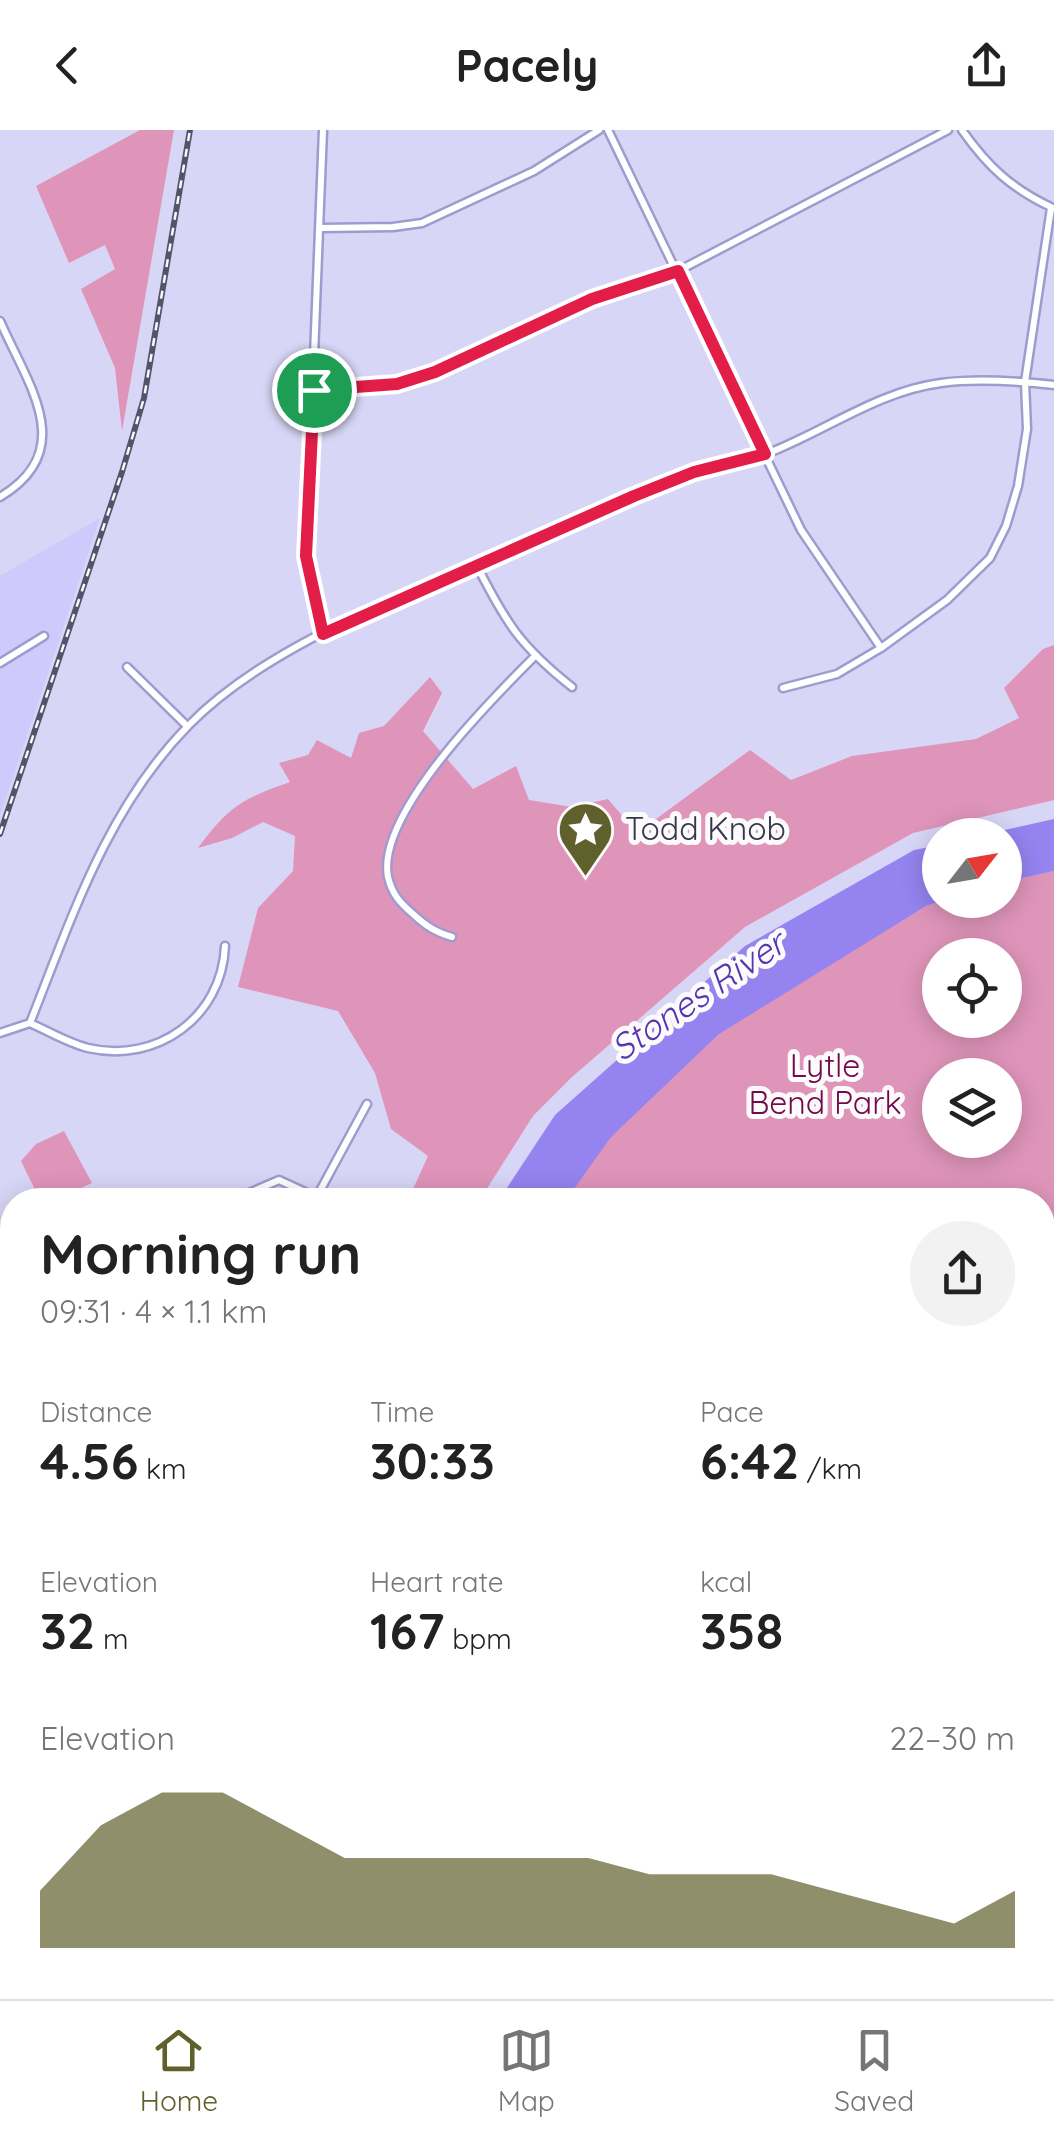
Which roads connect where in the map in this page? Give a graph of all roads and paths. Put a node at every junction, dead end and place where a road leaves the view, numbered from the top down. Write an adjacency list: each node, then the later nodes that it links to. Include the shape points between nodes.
1 (323, 130): 7 (street)
2 (599, 130): 7 (street, via 534,171 422,223)
3 (608, 130): 8 (street)
4 (948, 130): 8 (street)
5 (962, 130): 6 (street, via 988,166)
6 (1053, 208): 10 (street)
7 (321, 228): 12 (street)
8 (678, 271): 12 (street, via 592,299 435,372 397,384); 13 (street)
9 (0, 321): 14 (street, via 44,424 41,458 22,484)
10 (1026, 382): 11 (street); 13 (street, via 916,388); 18 (street, via 1018,486 990,558 947,600)
11 (1054, 385)
12 (314, 390): 16 (street, via 306,556)
13 (765, 454): 15 (street, via 694,472); 18 (street, via 802,530)
14 (0, 497)
15 (476, 564): 16 (street); 19 (street, via 504,619)
16 (323, 634): 24 (street, via 239,681)
17 (44, 636): 20 (street)
18 (881, 648): 23 (street, via 837,674)
19 (534, 657): 22 (street); 25 (street, via 464,727 391,844 387,873 394,897 434,932)
20 (0, 663)
21 (127, 667): 24 (street)
22 (572, 687)
23 (783, 688)
24 (187, 726): 27 (street, via 137,788 94,861)
25 (452, 937)
26 (225, 946): 27 (street, via 224,968 205,1010 172,1038 127,1050 87,1048)
27 (30, 1022): 28 (street)
28 (0, 1033)
29 (367, 1104): 32 (street)
30 (261, 1188): 31 (street, via 279,1180)
31 (295, 1188)
32 (321, 1188)

